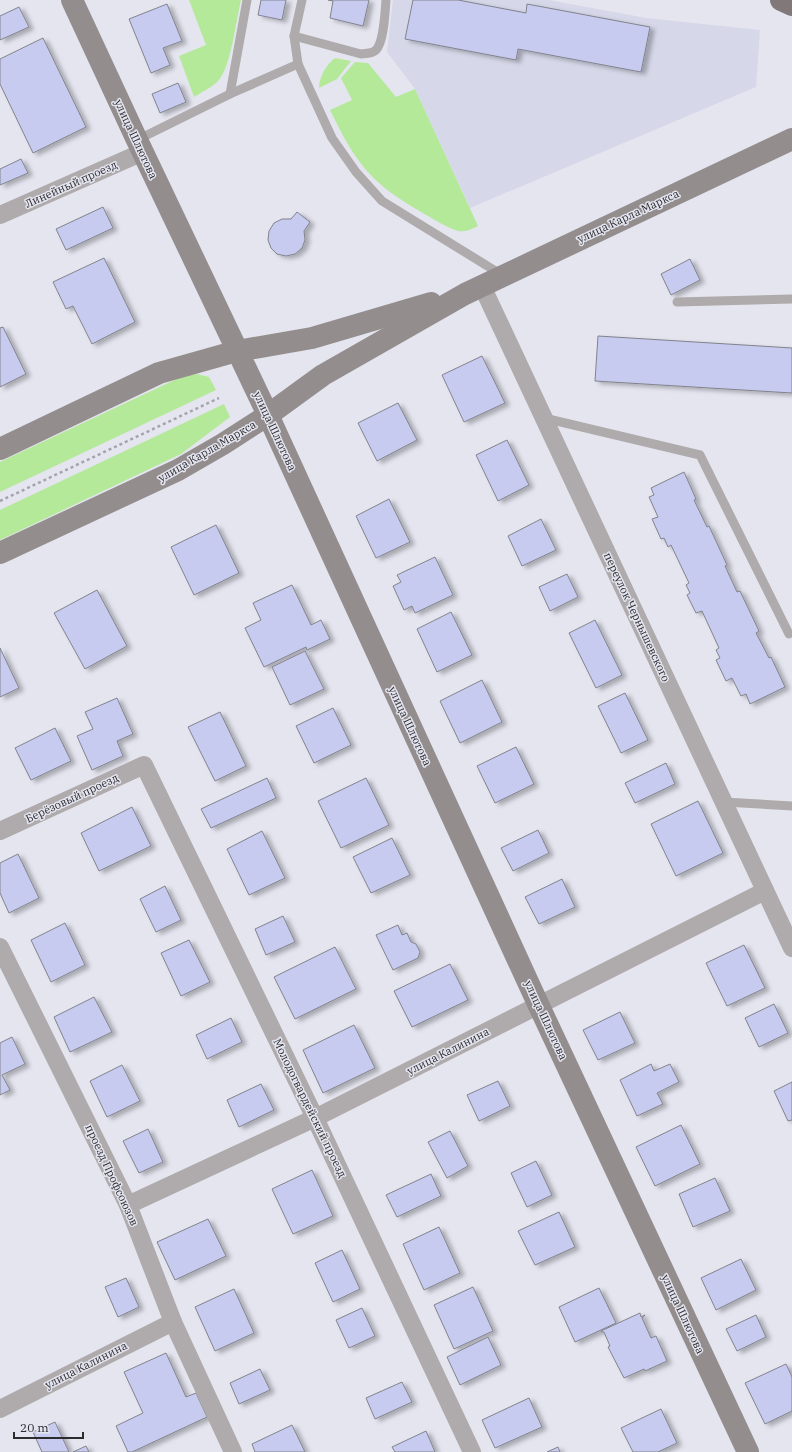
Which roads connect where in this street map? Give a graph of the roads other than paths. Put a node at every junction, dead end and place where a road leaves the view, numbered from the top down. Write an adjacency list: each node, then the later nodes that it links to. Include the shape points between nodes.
1 (72, 0): 11 (main road, улица Шлютова)
2 (247, 0): 9 (lane)
3 (302, 0): 7 (lane)
4 (386, 0): 7 (lane, via 381,41 377,49 371,53 361,54)
5 (781, 0): 6 (main road)
6 (792, 5)
7 (294, 36): 8 (lane)
8 (298, 64): 9 (lane); 13 (lane, via 332,138 356,172 382,201)
9 (230, 94): 11 (lane)
10 (792, 139): 13 (main road, улица Карла Маркса)
11 (140, 146): 12 (street, Линейный проезд); 17 (main road, улица Шлютова)
12 (0, 215)
13 (503, 276): 14 (main road, улица Карла Маркса)
14 (474, 290): 17 (main road, улица Карла Маркса, via 312,338); 18 (main road, улица Карла Маркса, via 323,375); 19 (street, переулок Чернышевского)
15 (792, 299): 16 (lane)
16 (677, 302)
17 (237, 351): 18 (main road, улица Шлютова); 20 (main road, улица Карла Маркса, via 159,373)
18 (268, 415): 21 (main road, улица Карла Маркса, via 178,470); 30 (main road, улица Шлютова)
19 (544, 418): 22 (lane, via 700,455); 24 (street, переулок Чернышевского)
20 (0, 449)
21 (0, 553)
22 (789, 634)
23 (144, 765): 26 (street, Берёзовый проезд); 31 (street, Молодогвардейский проезд)
24 (724, 802): 25 (lane); 27 (street, переулок Чернышевского)
25 (792, 806)
26 (0, 831)
27 (765, 891): 29 (street, переулок Чернышевского); 30 (street, улица Калинина)
28 (0, 947): 32 (street, проезд Профсоюзов)
29 (792, 948)
30 (539, 1006): 31 (street, улица Калинина); 37 (main road, улица Шлютова)
31 (316, 1118): 32 (street, улица Калинина); 36 (street, Молодогвардейский проезд)
32 (128, 1205): 33 (street, проезд Профсоюзов)
33 (172, 1322): 34 (street, улица Калинина); 35 (street, проезд Профсоюзов)
34 (0, 1409)
35 (233, 1452)
36 (472, 1452)
37 (748, 1452)

